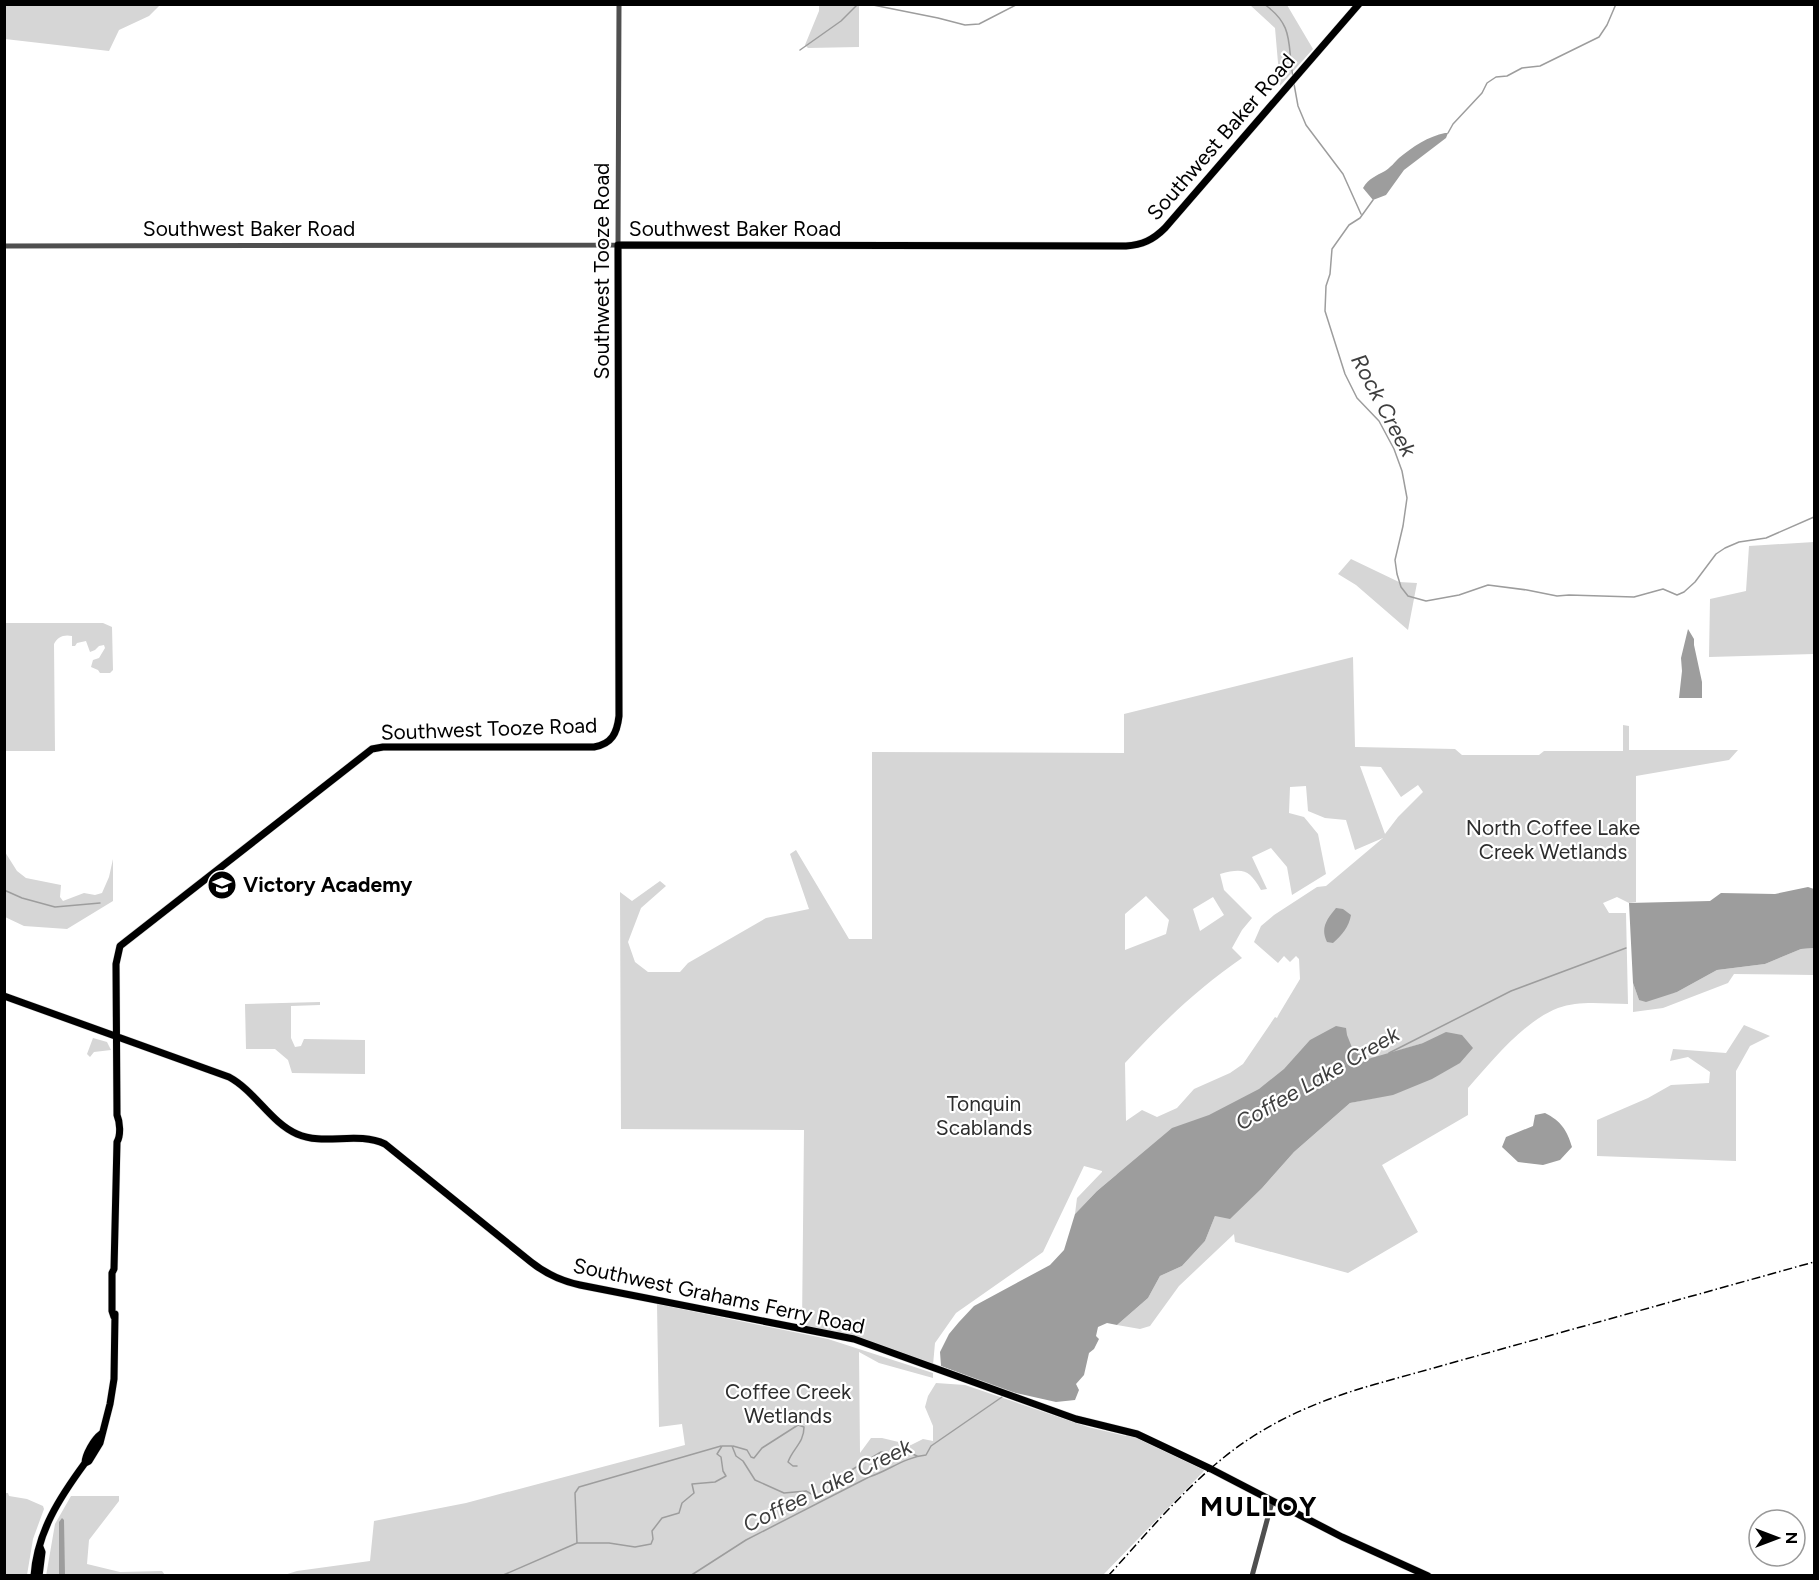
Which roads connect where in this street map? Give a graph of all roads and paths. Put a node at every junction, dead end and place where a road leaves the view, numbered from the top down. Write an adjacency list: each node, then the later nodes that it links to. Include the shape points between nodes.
1 (619, 4): 3 (street, Southwest Tooze Road)
2 (1359, 4): 3 (main road, Southwest Baker Road, via 1164,228 1142,243)
3 (618, 245): 4 (street, Southwest Baker Road); 6 (main road, Southwest Tooze Road, via 619,716 612,738 594,747 383,747 366,751 120,946 116,957)
4 (4, 246)
5 (4, 996): 6 (main road, Southwest Grahams Ferry Road)
6 (117, 1036): 7 (main road, Southwest Grahams Ferry Road, via 232,1078 296,1134 369,1139 387,1145 531,1262 560,1280 864,1342 1076,1419 1137,1434); 8 (main road, Southwest Tooze Road, via 114,1385 101,1439 56,1505)
7 (1272, 1502): 11 (street); 12 (main road, Southwest Grahams Ferry Road)
8 (40, 1547): 9 (main road); 10 (main road)
9 (34, 1575)
10 (39, 1575)
11 (1252, 1575)
12 (1428, 1575)

